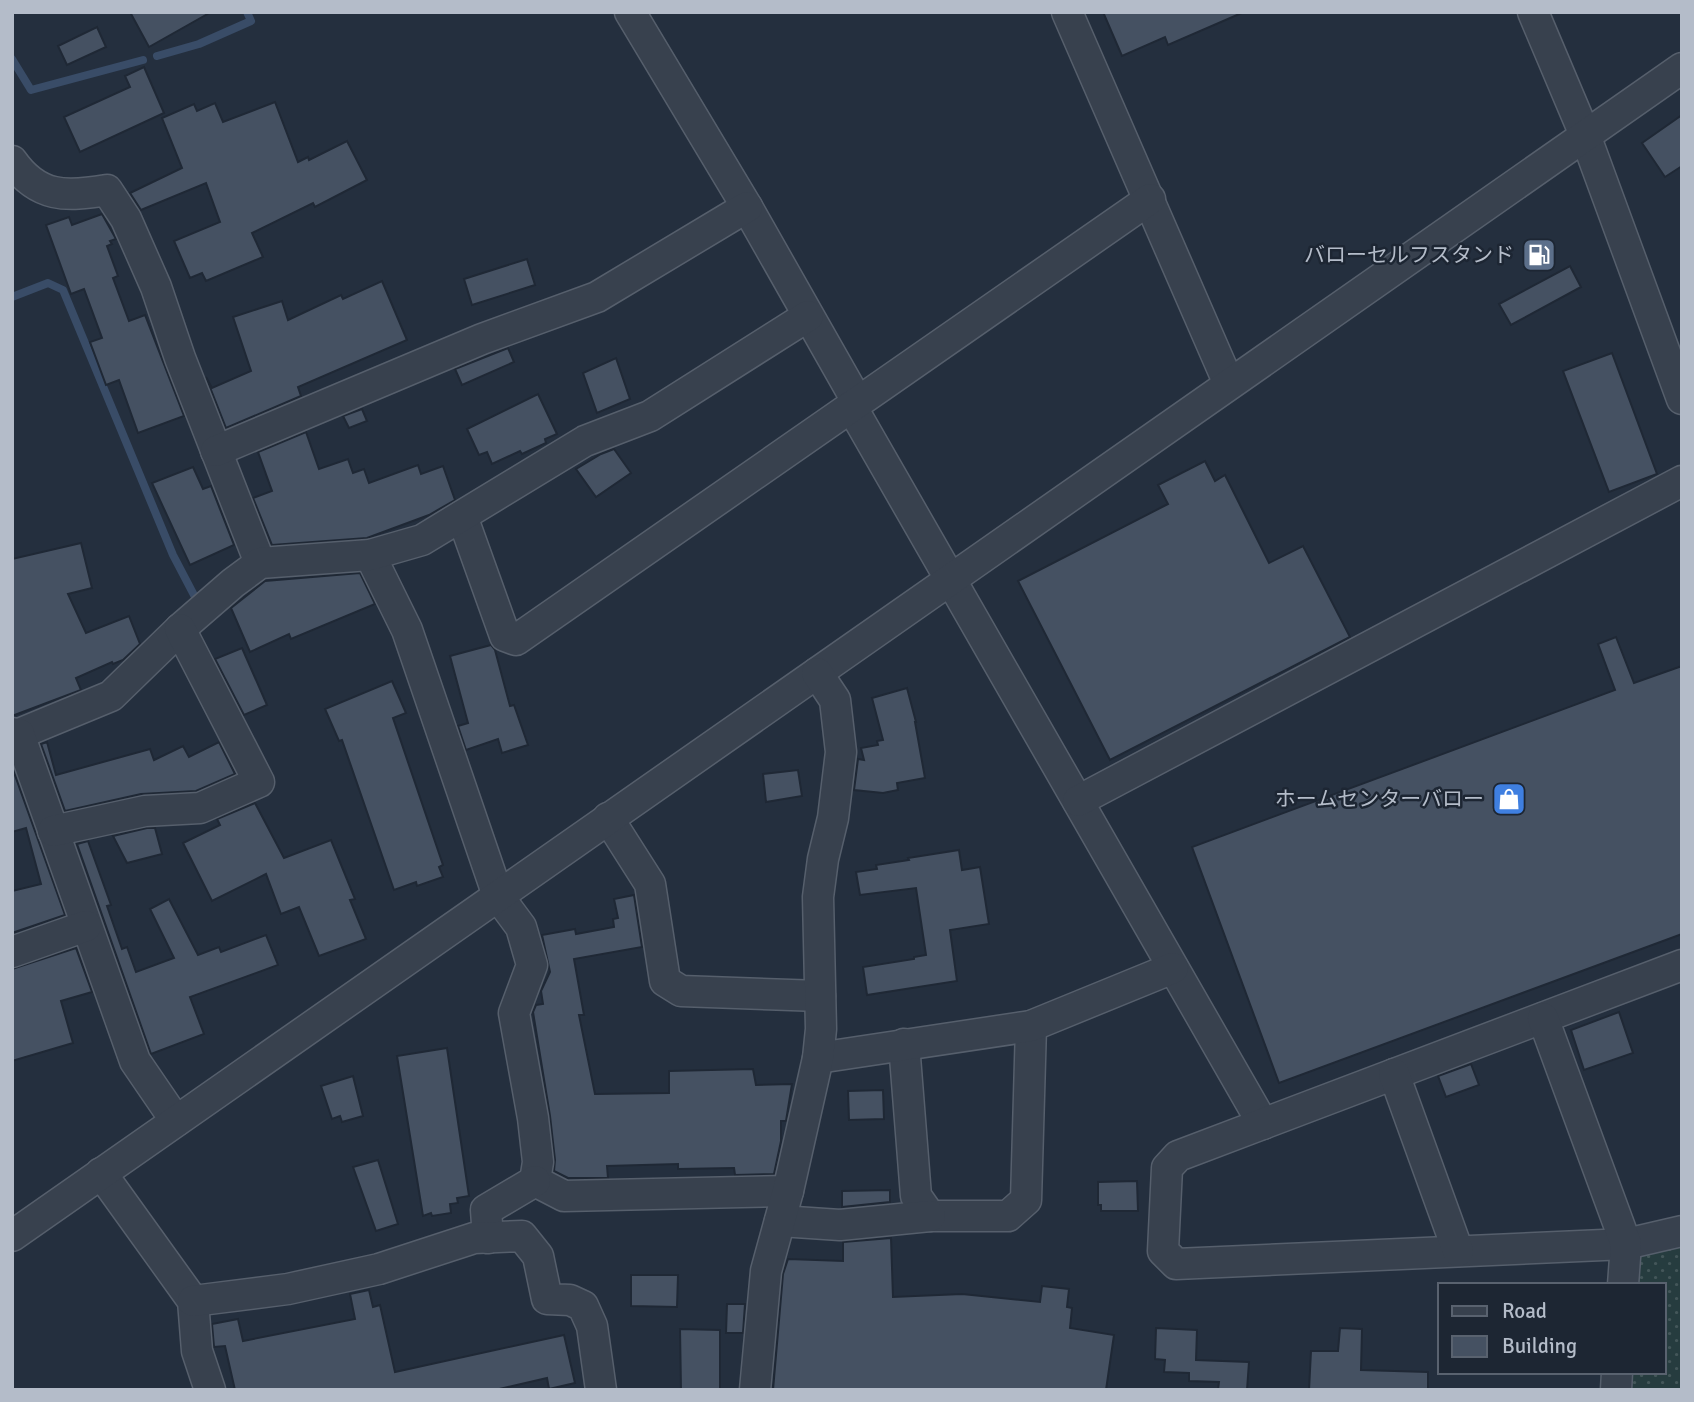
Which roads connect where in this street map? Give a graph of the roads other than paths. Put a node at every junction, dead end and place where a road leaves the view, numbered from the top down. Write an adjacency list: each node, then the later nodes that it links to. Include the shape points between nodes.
1 (630, 12): 8 (street)
2 (1068, 12): 7 (street)
3 (1533, 12): 5 (street)
4 (1682, 68): 5 (street)
5 (1585, 135): 10 (street); 11 (street)
6 (12, 161): 13 (street, via 34,185 48,191 107,190 126,219 156,287)
7 (1150, 199): 10 (street); 12 (street)
8 (747, 207): 9 (street); 13 (street, via 597,297 482,339)
9 (808, 316): 12 (street); 15 (street, via 650,416 585,441)
10 (1229, 384): 18 (street)
11 (1682, 399)
12 (854, 403): 15 (street, via 516,640 505,636); 18 (street)
13 (216, 451): 17 (street)
14 (1682, 481): 22 (street)
15 (462, 516): 16 (street, via 422,540)
16 (370, 555): 17 (street); 25 (street, via 407,630)
17 (260, 563): 19 (street)
18 (951, 579): 20 (street); 22 (street)
19 (180, 629): 21 (street, via 111,696); 24 (street, via 259,782 200,808 145,811)
20 (817, 673): 23 (street); 30 (street, via 835,700 841,752 818,897)
21 (16, 734): 24 (street)
22 (1077, 801): 29 (street)
23 (608, 818): 25 (street); 30 (street, via 650,884 666,981 681,991)
24 (53, 831): 26 (street)
25 (498, 896): 36 (street); 39 (street, via 521,927 532,965 514,1013 533,1118 538,1162)
26 (86, 926): 27 (street); 36 (street, via 135,1061)
27 (12, 952)
28 (1682, 965): 31 (street)
29 (1173, 968): 32 (street); 37 (street)
30 (820, 996): 34 (street)
31 (1543, 1018): 35 (street); 46 (street)
32 (1031, 1026): 33 (street); 41 (street, via 1026,1200 1008,1216)
33 (904, 1044): 34 (street); 41 (street, via 916,1196)
34 (818, 1058): 40 (street)
35 (1394, 1074): 37 (street); 47 (street)
36 (176, 1121): 38 (street)
37 (1262, 1124): 47 (street, via 1178,1156 1167,1168 1163,1251 1176,1264)
38 (101, 1173): 44 (street); 49 (street)
39 (535, 1181): 40 (street, via 564,1196); 45 (street, via 486,1210)
40 (788, 1191): 42 (street)
41 (930, 1216): 42 (street, via 840,1226)
42 (780, 1220): 52 (street, via 766,1271)
43 (1682, 1231): 46 (street)
44 (12, 1236)
45 (488, 1238): 49 (street, via 474,1238 379,1269 314,1283); 51 (street, via 522,1236 538,1256 547,1299 583,1306 592,1326)
46 (1626, 1244): 47 (street); 48 (street)
47 (1458, 1251)
48 (1623, 1283)
49 (193, 1301): 50 (street, via 197,1351)
50 (210, 1390)
51 (601, 1390)
52 (755, 1390)

